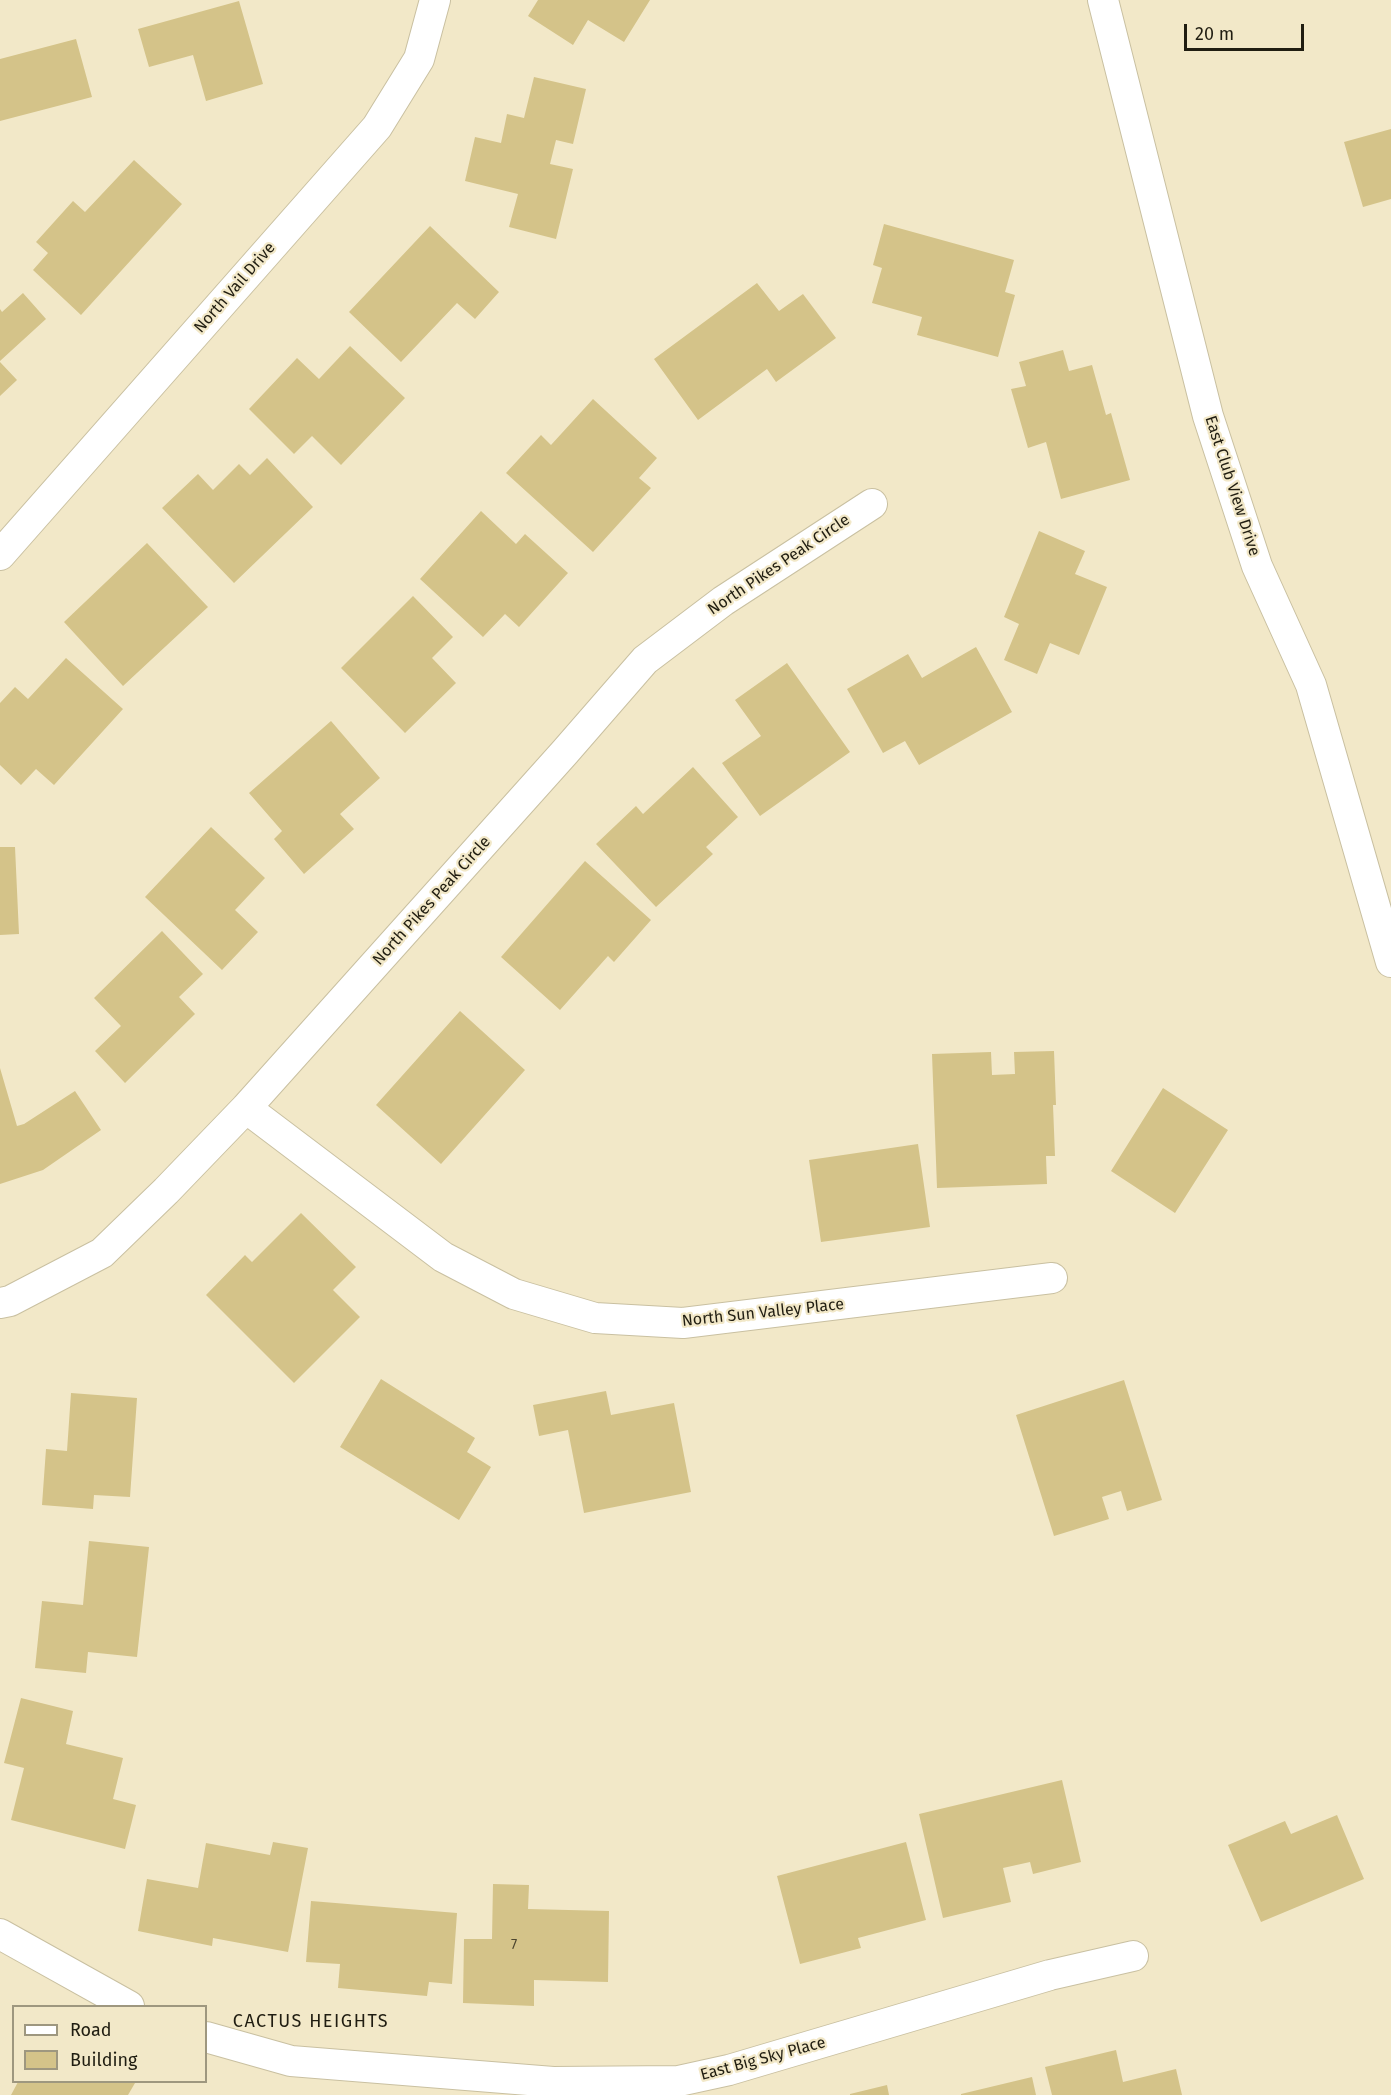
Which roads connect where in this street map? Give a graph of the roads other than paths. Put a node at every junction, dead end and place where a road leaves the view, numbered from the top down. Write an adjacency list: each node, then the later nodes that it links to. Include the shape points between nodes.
1 (435, 0): 4 (street, North Vail Drive, via 419,59 377,127)
2 (1103, 0): 5 (street, East Club View Drive, via 1208,416 1257,566 1311,685)
3 (872, 504): 6 (street, North Pikes Peak Circle, via 723,601 645,660)
4 (0, 555)
5 (1391, 962)
6 (246, 1108): 7 (street, North Sun Valley Place, via 443,1257 514,1294 595,1317 683,1323); 8 (street, North Pikes Peak Circle, via 102,1253)
7 (1052, 1278)
8 (0, 1303)
9 (0, 1934): 11 (street)
10 (1132, 1956): 12 (street, East Big Sky Place, via 1050,1975 729,2070 679,2081 553,2082 291,2061)
11 (125, 2005)
12 (207, 2037)

